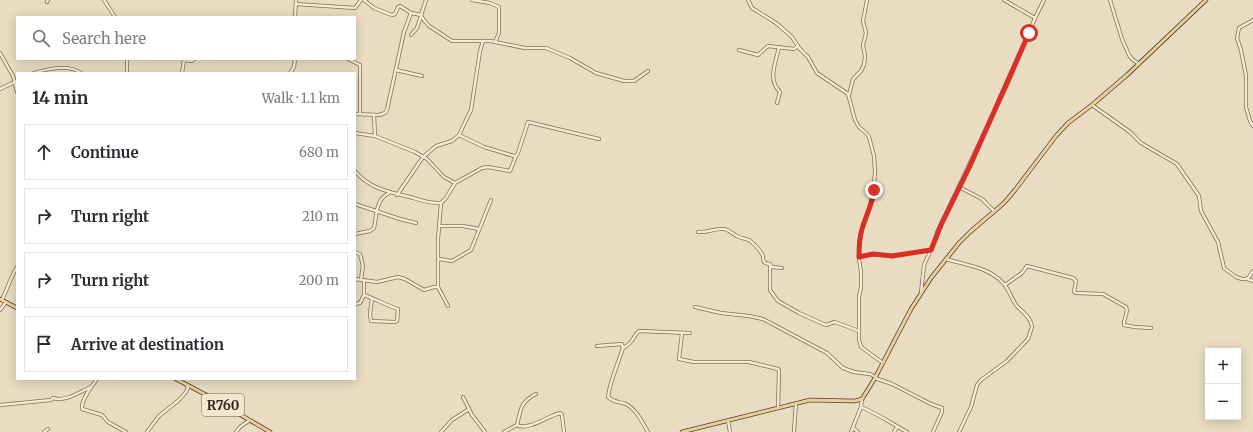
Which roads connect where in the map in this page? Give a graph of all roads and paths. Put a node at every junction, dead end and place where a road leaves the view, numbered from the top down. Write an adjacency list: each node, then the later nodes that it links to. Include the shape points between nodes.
1 (104, 0): 13 (street)
2 (362, 0): 11 (street, via 355,8); 12 (street, via 374,8 394,15 400,6)
3 (426, 0): 15 (street)
4 (472, 0): 20 (street, via 498,7 499,33)
5 (748, 0): 21 (street, via 751,7 776,23)
6 (867, 0): 40 (street, via 863,21 866,33 863,45 864,65 853,79)
7 (1004, 0): 16 (street)
8 (1044, 0): 16 (street)
9 (1110, 0): 29 (street, via 1129,55)
10 (1206, 0): 29 (main road)
11 (296, 2): 14 (street)
12 (411, 13): 15 (street); 30 (street)
13 (114, 16)
14 (295, 16)
15 (421, 16): 18 (street, via 417,28); 19 (street, via 429,26 452,41)
16 (1035, 18): 55 (street)
17 (1253, 20): 46 (street, via 1239,28 1237,35 1246,76 1246,107)
18 (411, 35)
19 (483, 41): 20 (street); 48 (street, via 471,110)
20 (495, 42): 31 (street, via 525,48 546,48 596,73 624,81 634,81)
21 (798, 46): 22 (street, via 794,49); 40 (street, via 808,57 815,71)
22 (779, 47): 23 (street, via 768,46 758,55); 41 (street, via 772,78 780,92)
23 (739, 50)
24 (0, 53): 38 (street)
25 (127, 60): 34 (street)
26 (184, 60): 35 (street)
27 (295, 60): 36 (street)
28 (350, 60): 44 (street, via 360,65)
29 (1139, 64): 42 (main road)
30 (396, 70): 37 (street); 45 (street, via 387,110)
31 (648, 71)
32 (39, 72): 33 (street, via 59,68)
33 (79, 72)
34 (127, 72)
35 (182, 72)
36 (291, 72)
37 (422, 76)
38 (16, 82): 39 (street)
39 (0, 89)
40 (849, 95): 70 (street, via 855,120 869,137 875,171 873,199 862,229)
41 (777, 103)
42 (1092, 105): 62 (main road, via 1068,123 1015,190); 78 (street, via 1141,143 1177,164 1199,196 1201,211 1218,242 1224,268 1236,277)
43 (356, 114): 44 (street)
44 (360, 114): 45 (street)
45 (374, 115): 49 (street)
46 (1253, 126)
47 (356, 133): 49 (street)
48 (459, 135): 51 (street, via 484,147); 52 (street, via 452,141 436,146)
49 (375, 136): 52 (street, via 401,145)
50 (599, 139): 51 (street, via 528,122)
51 (516, 156): 54 (street, via 510,171 486,167)
52 (423, 157): 54 (street); 57 (street)
53 (356, 172): 56 (street, via 368,183)
54 (455, 183): 59 (street)
55 (959, 188): 62 (street, via 982,199); 68 (street)
56 (389, 193): 57 (street); 61 (street, via 382,198)
57 (397, 195): 59 (street)
58 (491, 200): 65 (street)
59 (441, 203): 64 (street)
60 (356, 204): 61 (street)
61 (376, 211): 63 (street); 67 (street, via 373,230)
62 (994, 211): 72 (main road, via 970,232)
63 (416, 222)
64 (440, 226): 65 (street); 71 (street)
65 (479, 229): 71 (street, via 469,252 452,261)
66 (698, 232): 73 (street, via 725,229 754,244 762,254 763,261)
67 (356, 234)
68 (931, 250): 70 (street, via 892,256 873,254); 83 (street, via 924,265)
69 (356, 252): 79 (street, via 360,254 363,263)
70 (859, 257): 94 (street)
71 (439, 259): 82 (street)
72 (946, 259): 81 (street, via 991,273); 83 (main road)
73 (770, 264): 74 (street, via 772,267); 94 (street, via 770,290 778,301 826,325 835,322)
74 (782, 268)
75 (16, 269): 86 (street)
76 (1253, 271): 78 (street)
77 (356, 279): 79 (street)
78 (1246, 279): 80 (street)
79 (362, 280): 82 (street, via 377,282 398,277 424,290); 84 (street)
80 (1253, 280)
81 (1005, 286): 93 (street, via 1027,266 1073,278 1076,281 1074,292 1103,294 1126,307 1128,311 1124,325); 137 (street, via 1014,302 1031,321 1032,331 1028,339 1007,361 977,385 971,407)
82 (438, 287): 89 (street)
83 (921, 293): 99 (main road)
84 (364, 295): 85 (street); 88 (street, via 362,302)
85 (372, 298): 85 (street, via 398,309 397,321 371,321)
86 (1, 300): 87 (main road)
87 (6, 302): 90 (main road); 92 (street)
88 (356, 304)
89 (448, 306)
90 (16, 307)
91 (695, 307): 100 (street, via 763,320 827,353 843,368 870,374)
92 (0, 310)
93 (1151, 328)
94 (859, 331): 99 (street, via 861,347)
95 (682, 333): 96 (street); 98 (street, via 639,330 631,344); 111 (street, via 679,359 694,362 749,362 778,369)
96 (690, 333)
97 (597, 346): 98 (street, via 621,344)
98 (623, 348): 128 (street, via 610,383 608,397 630,407)
99 (883, 364): 100 (main road)
100 (876, 378): 107 (main road); 136 (street, via 942,408)
101 (96, 380): 104 (street)
102 (178, 380): 103 (main road, R760)
103 (185, 384): 113 (main road, R760); 121 (street, via 188,388 183,396 159,416)
104 (91, 387): 109 (street, via 67,398); 120 (street, via 82,409 102,415 108,422)
105 (536, 394): 115 (street, via 526,400)
106 (463, 397): 112 (street)
107 (862, 399): 108 (main road, via 810,400); 110 (street)
108 (796, 403): 111 (main road); 131 (street)
109 (0, 405)
110 (861, 407): 116 (street, via 879,414); 117 (street)
111 (778, 408): 114 (main road)
112 (469, 409): 124 (street, via 452,420); 125 (street)
113 (250, 420): 122 (street); 123 (main road, R760)
114 (728, 421): 129 (main road); 130 (street)
115 (517, 425): 126 (street); 127 (street, via 525,426 560,413)
116 (897, 427): 134 (street); 135 (street)
117 (853, 428): 132 (street); 133 (street)
118 (48, 429): 119 (street)
119 (44, 432)
120 (126, 432)
121 (147, 432)
122 (236, 432)
123 (270, 432)
124 (441, 432)
125 (485, 432)
126 (504, 432)
127 (564, 432)
128 (648, 432)
129 (682, 432)
130 (730, 432)
131 (794, 432)
132 (851, 432)
133 (858, 432)
134 (894, 432)
135 (907, 432)
136 (933, 432)
137 (959, 432)

